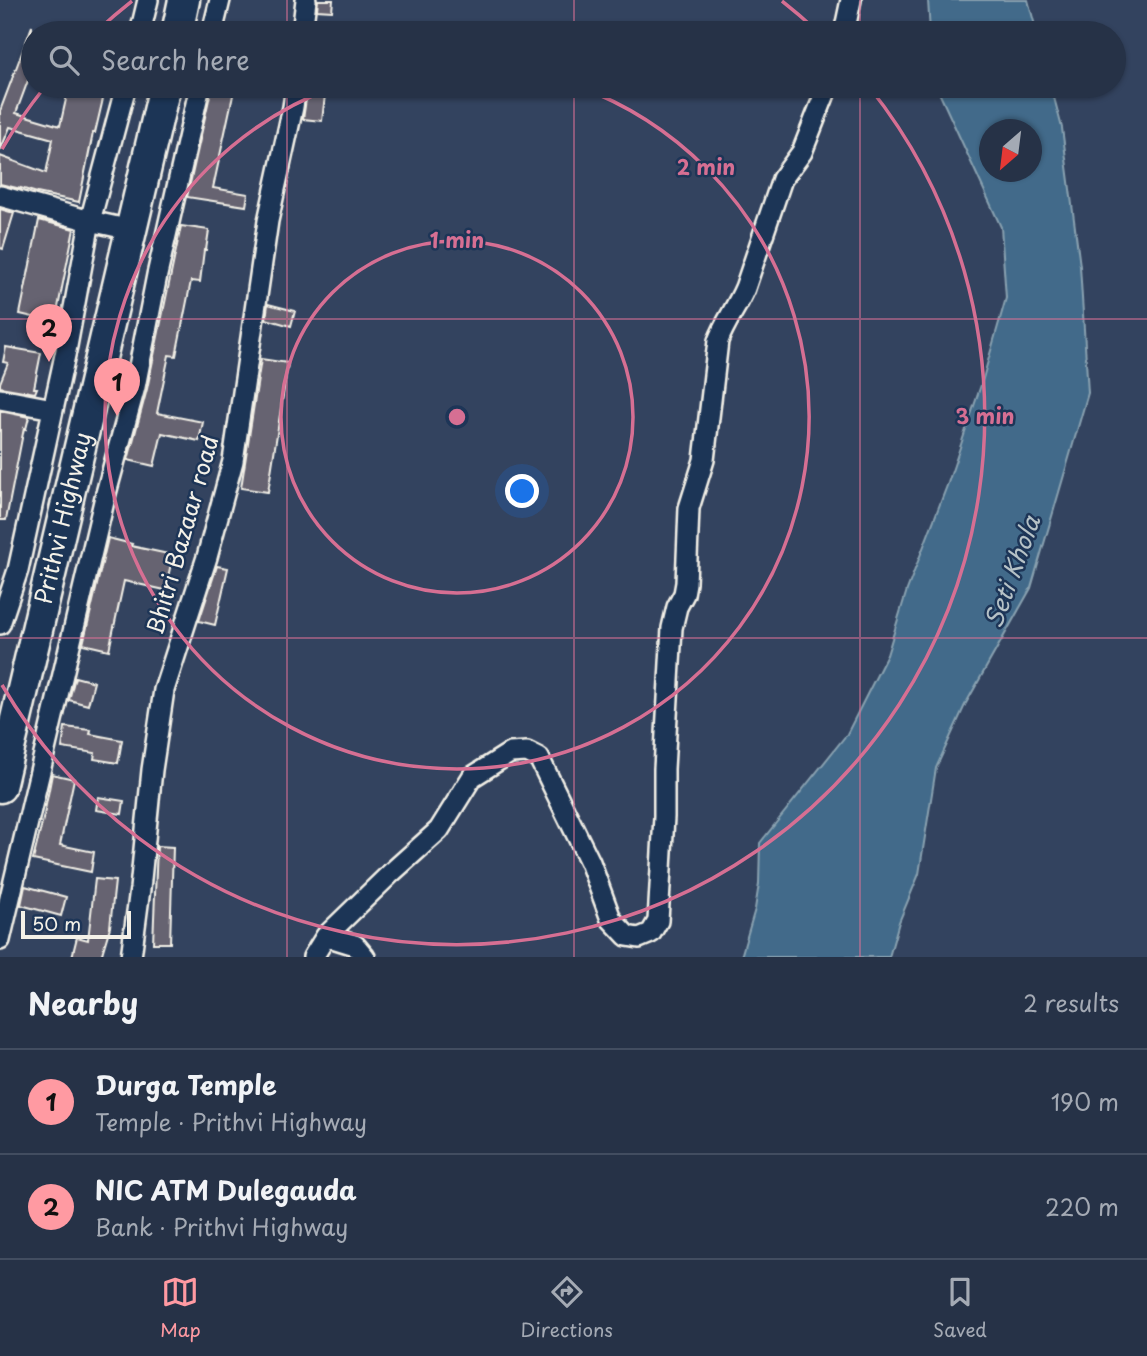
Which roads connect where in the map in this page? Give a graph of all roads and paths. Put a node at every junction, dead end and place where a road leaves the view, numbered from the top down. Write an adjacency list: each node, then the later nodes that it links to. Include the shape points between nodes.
1 (148, 0): 6 (street)
2 (184, 0): 7 (highway)
3 (220, 0): 8 (street)
4 (306, 0): 9 (street)
5 (851, 0): 10 (street)
6 (143, 21)
7 (180, 21)
8 (215, 21)
9 (303, 21)
10 (847, 21)
11 (123, 98): 17 (street)
12 (162, 98): 18 (highway, Prithvi Highway)
13 (197, 98): 24 (street, via 135,387)
14 (294, 98): 25 (street, Bhitri Bazaar road, via 268,221 233,461 164,690)
15 (823, 98): 23 (street, via 802,152 782,179 745,288 718,341 704,460 689,508 686,583 672,628 657,921 651,933 627,936 611,919 590,862 539,758 527,752 510,753 472,777 439,830)
16 (0, 196): 17 (street)
17 (90, 221): 18 (street); 20 (street)
18 (131, 230): 22 (highway, Prithvi Highway)
19 (0, 399): 20 (street)
20 (53, 410): 21 (street, via 18,570)
21 (0, 624)
22 (0, 787)
23 (326, 936): 26 (street); 27 (street, via 355,945)
24 (0, 940)
25 (131, 957)
26 (313, 957)
27 (365, 957)

